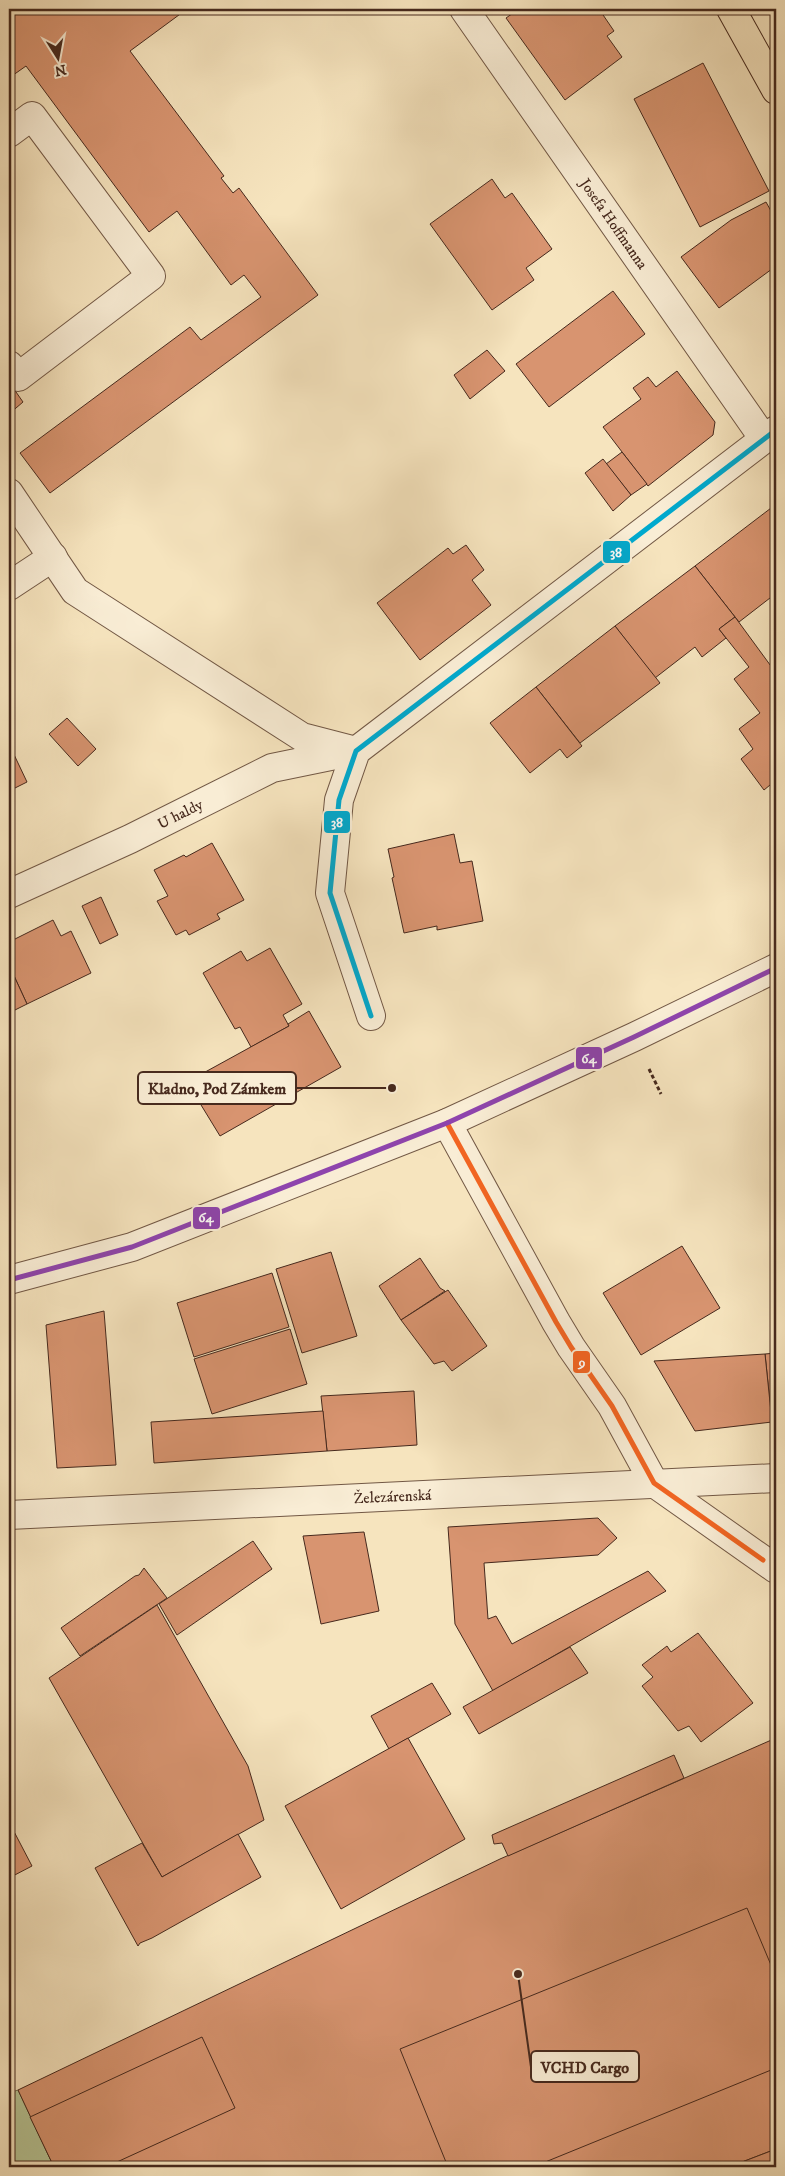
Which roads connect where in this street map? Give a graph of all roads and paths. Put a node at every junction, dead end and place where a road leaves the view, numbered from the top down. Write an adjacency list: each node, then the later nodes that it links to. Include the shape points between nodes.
1 (464, 9): 6 (street, Josefa Hoffmanna)
2 (731, 9): 3 (main road)
3 (776, 88)
4 (9, 133): 5 (street, via 32,116 151,276 18,377)
5 (9, 365)
6 (770, 434): 10 (street)
7 (9, 493): 8 (street)
8 (53, 558): 9 (street); 10 (street, via 75,591 302,737)
9 (9, 586)
10 (356, 751): 11 (street, U haldy, via 272,768 130,839); 13 (street, via 339,800 330,893)
11 (9, 894)
12 (776, 968): 14 (street)
13 (371, 1016)
14 (447, 1122): 15 (street, via 132,1247); 17 (street, via 556,1322 612,1406)
15 (9, 1280)
16 (776, 1478): 17 (street, Železárenská)
17 (654, 1483): 18 (street, Železárenská); 19 (street)
18 (9, 1515)
19 (776, 1570)

